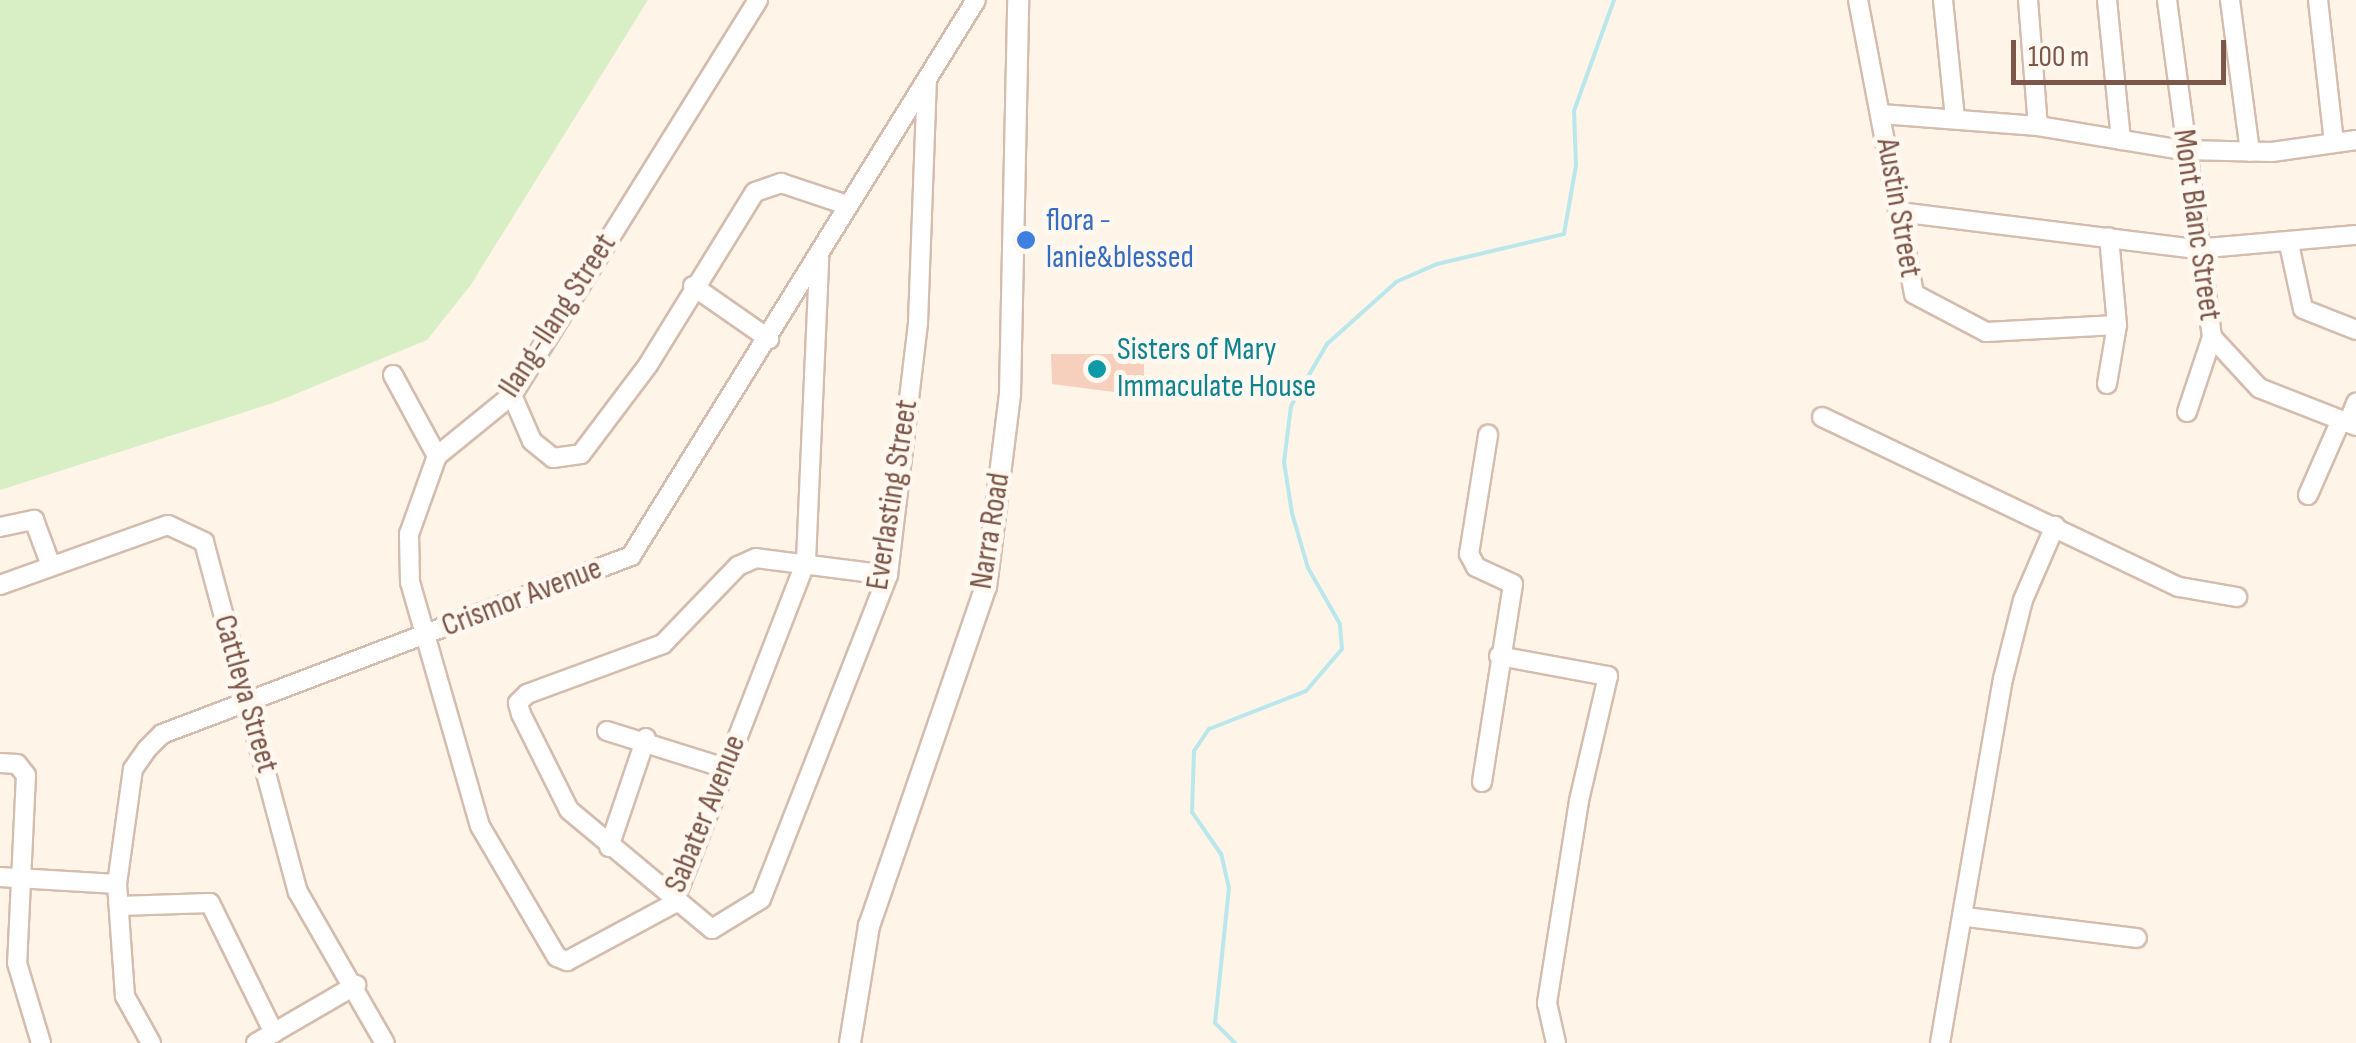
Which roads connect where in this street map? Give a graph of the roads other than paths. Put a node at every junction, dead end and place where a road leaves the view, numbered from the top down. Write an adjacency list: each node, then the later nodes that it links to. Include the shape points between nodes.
1 (758, 0): 34 (street, Ilang-Ilang Street)
2 (1018, 0): 70 (street, Narra Road, via 1010,394 986,587 870,926)
3 (1858, 0): 12 (street, Austin Street)
4 (1943, 0): 13 (street)
5 (2028, 0): 14 (street)
6 (2107, 0): 15 (street)
7 (2167, 0): 18 (street, Mont Blanc Street)
8 (2230, 0): 19 (street)
9 (2318, 0): 17 (street)
10 (972, 2): 11 (street, Crismor Avenue)
11 (926, 79): 20 (street, Crismor Avenue); 46 (street, Everlasting Street, via 918,323)
12 (1880, 114): 13 (street); 21 (street, Austin Street)
13 (1955, 118): 14 (street)
14 (2038, 126): 15 (street)
15 (2121, 140): 18 (street)
16 (2356, 140): 17 (street)
17 (2334, 142): 19 (street)
18 (2183, 150): 19 (street); 25 (street, Mont Blanc Street)
19 (2250, 152)
20 (848, 205): 26 (street, Crismor Avenue); 27 (street, via 781,183 755,192)
21 (1899, 212): 23 (street); 28 (street, Austin Street, via 1909,282 1926,306 1986,332)
22 (2356, 235): 24 (street)
23 (2109, 237): 25 (street); 28 (street)
24 (2289, 244): 25 (street); 29 (street, via 2303,309)
25 (2196, 249): 30 (street, Mont Blanc Street)
26 (819, 258): 31 (street, Crismor Avenue); 44 (street, Sabater Avenue)
27 (693, 286): 31 (street); 34 (street, via 648,365 581,454 553,458 532,441)
28 (2117, 325): 33 (street)
29 (2356, 330)
30 (2212, 337): 36 (street); 38 (street, Mont Blanc Street, via 2259,388)
31 (769, 339): 49 (street, Crismor Avenue, via 631,556)
32 (394, 375): 40 (street)
33 (2107, 384)
34 (512, 395): 40 (street, Ilang-Ilang Street)
35 (2356, 403): 38 (street)
36 (2187, 412)
37 (1822, 417): 42 (street)
38 (2348, 423): 41 (street)
39 (1488, 435): 50 (street, via 1469,554 1476,567 1513,584)
40 (438, 456): 49 (street, via 410,534 410,582)
41 (2308, 495)
42 (2055, 526): 48 (street, via 2179,587); 62 (street, via 2023,600 2004,679)
43 (0, 527): 45 (street, via 34,520)
44 (806, 561): 46 (street); 55 (street, Sabater Avenue); 57 (street, via 774,556 738,566 663,644 518,703 570,810)
45 (50, 562): 47 (street, Cattleya Street); 51 (street, Cattleya Street, via 168,524 186,527 204,542)
46 (888, 575): 60 (street, Everlasting Street, via 761,899 721,930)
47 (0, 585)
48 (2237, 597)
49 (424, 636): 51 (street, Crismor Avenue); 60 (street, Sabater Avenue, via 480,826 550,951 567,961)
50 (1499, 656): 56 (street); 71 (street, via 1608,676 1579,801 1547,1003)
51 (250, 700): 59 (street, Crismor Avenue, via 162,734 147,749 134,769); 64 (street, Cattleya Street, via 298,892)
52 (607, 731): 53 (street)
53 (646, 738): 55 (street); 57 (street)
54 (0, 764): 58 (street, via 17,764 26,774)
55 (725, 768): 60 (street, Sabater Avenue)
56 (1482, 782)
57 (608, 847): 60 (street)
58 (10, 878): 59 (street); 66 (street, via 16,963)
59 (117, 884): 61 (street, Crismor Avenue)
60 (674, 904)
61 (119, 906): 65 (street, via 210,903); 67 (street, Crismor Avenue, via 125,996)
62 (1966, 917): 63 (street); 72 (street)
63 (2137, 938)
64 (356, 985): 65 (street); 69 (street, Cattleya Street)
65 (274, 1033): 68 (street)
66 (40, 1043)
67 (151, 1043)
68 (256, 1043)
69 (385, 1043)
70 (850, 1043)
71 (1556, 1043)
72 (1940, 1043)

